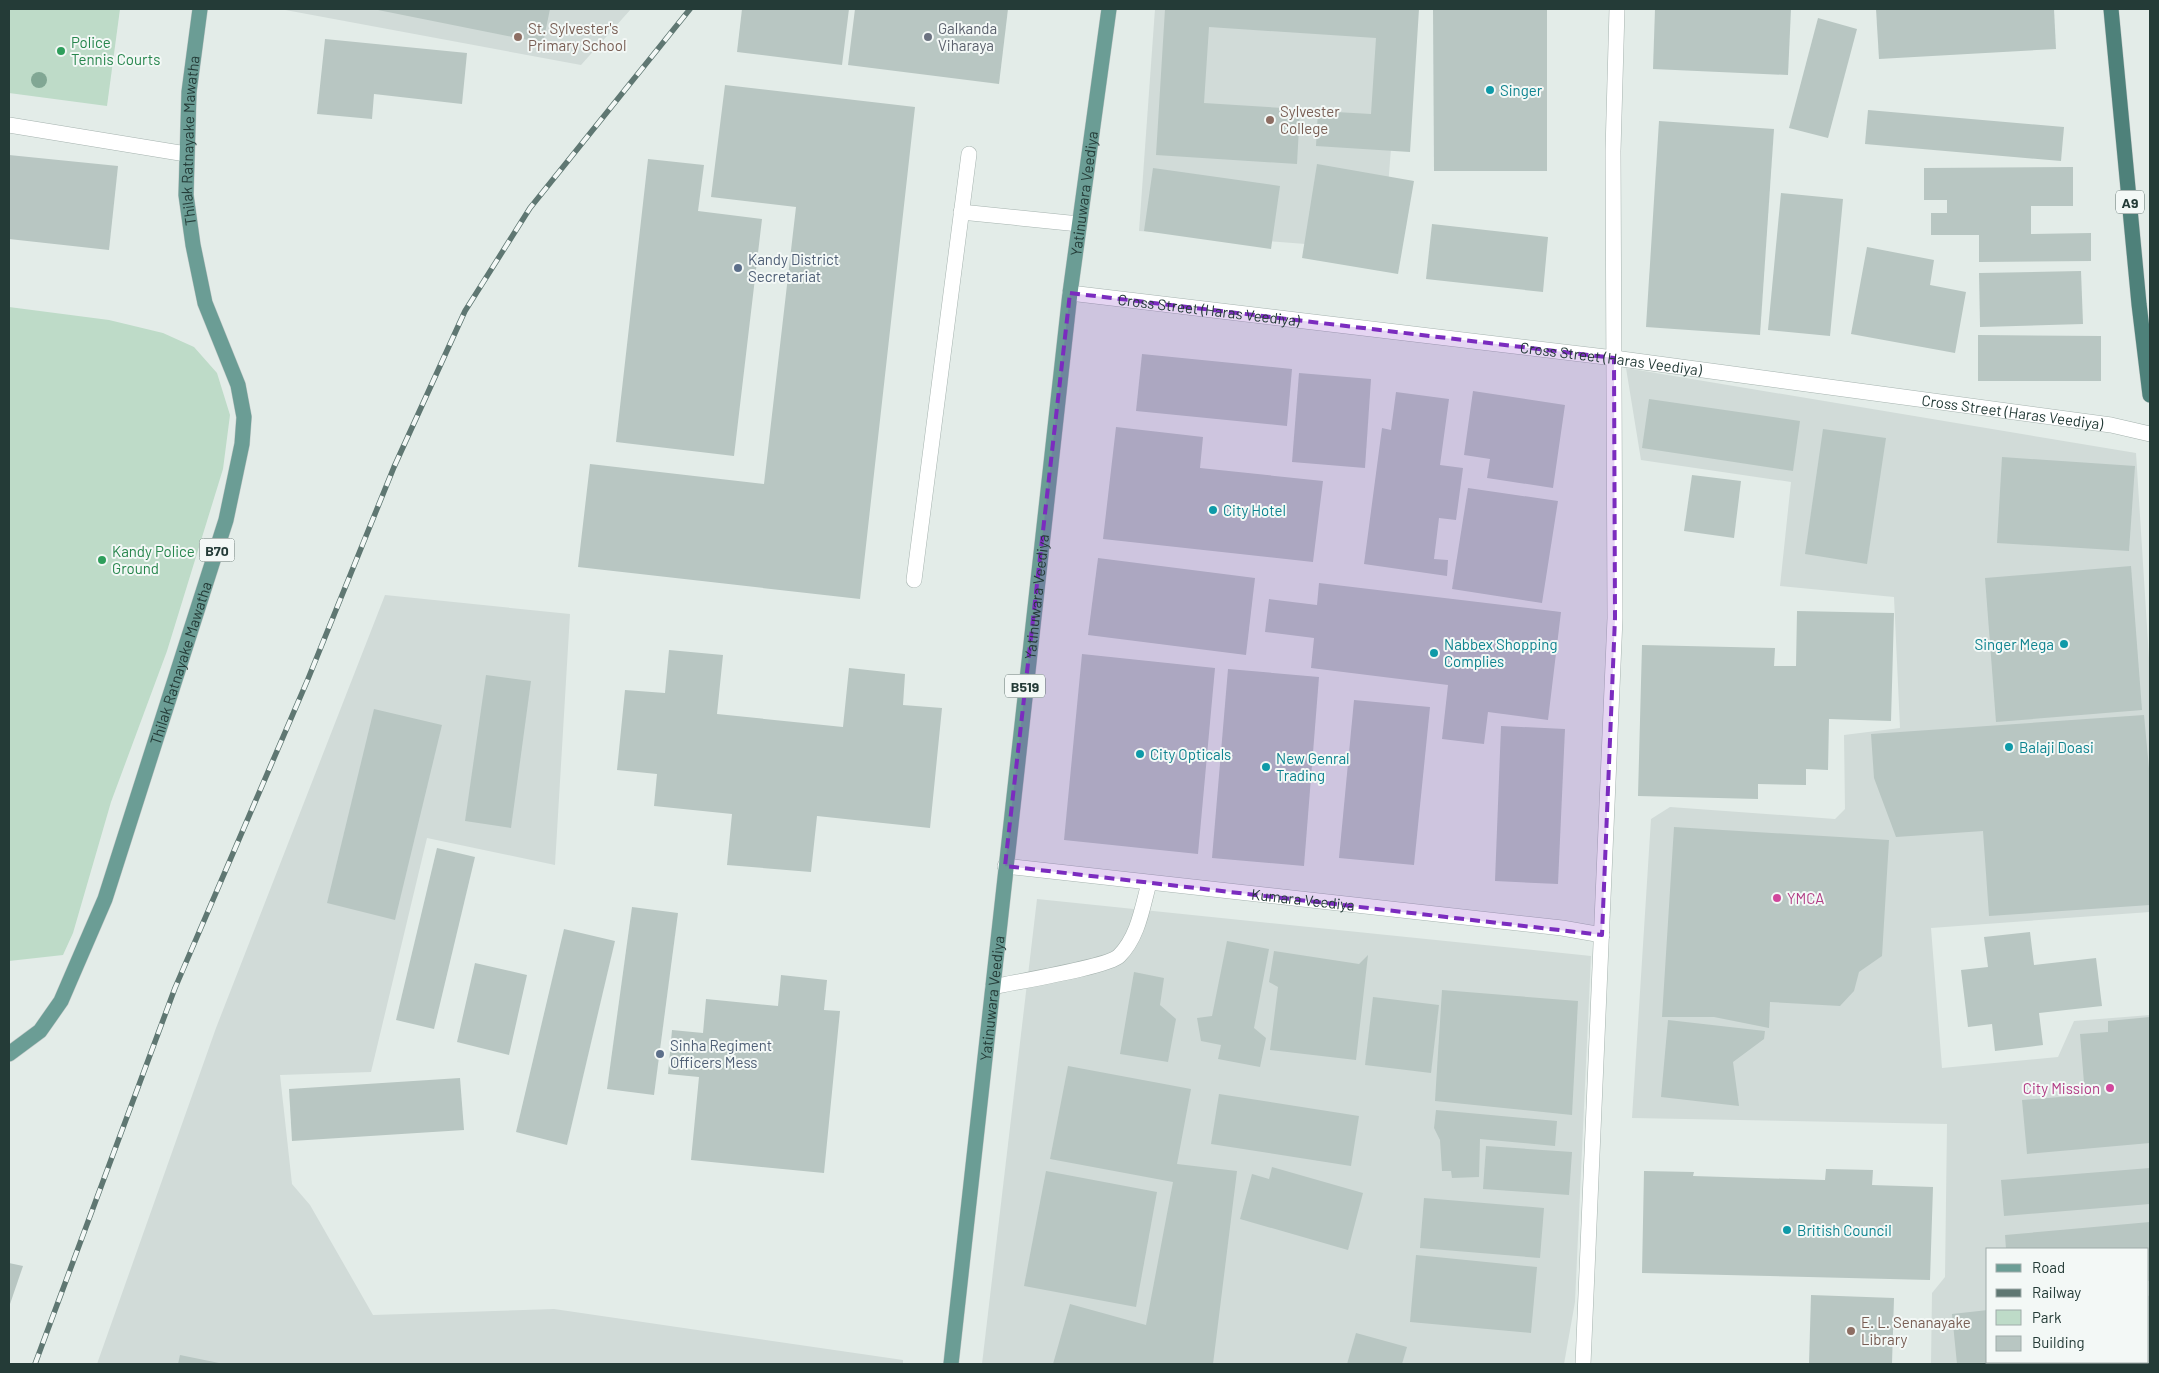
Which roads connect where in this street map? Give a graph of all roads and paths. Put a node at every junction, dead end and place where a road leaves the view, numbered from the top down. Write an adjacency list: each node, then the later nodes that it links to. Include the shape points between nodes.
1 (200, 9): 6 (main road, Thilak Ratnayake Mawatha / B70, via 189,92)
2 (1108, 9): 9 (main road, Yatinuwara Veediya / B519)
3 (1617, 9): 11 (street, via 1613,151)
4 (2111, 9): 12 (highway, A9)
5 (9, 126): 6 (street)
6 (186, 154): 19 (main road, Thilak Ratnayake Mawatha / B70, via 186,195 197,268 205,302 238,385 244,417 242,444 226,520 105,899 61,1001 40,1030)
7 (969, 154): 8 (street)
8 (961, 212): 9 (street); 14 (street)
9 (1079, 224): 10 (main road, Yatinuwara Veediya / B519)
10 (1070, 294): 11 (street, Cross Street (Haras Veediya)); 15 (main road, Yatinuwara Veediya / B519)
11 (1614, 358): 13 (street, Cross Street (Haras Veediya), via 2101,424); 17 (street, via 1615,618)
12 (2150, 395)
13 (2150, 434)
14 (914, 580)
15 (1005, 866): 16 (street, Kumara Veediya); 18 (main road, Yatinuwara Veediya / B519)
16 (1149, 883): 17 (street, Kumara Veediya); 18 (street, via 1134,936 1117,958 1081,969)
17 (1602, 935): 21 (street)
18 (993, 986): 20 (main road, Yatinuwara Veediya / B519)
19 (9, 1054)
20 (951, 1364)
21 (1583, 1364)

